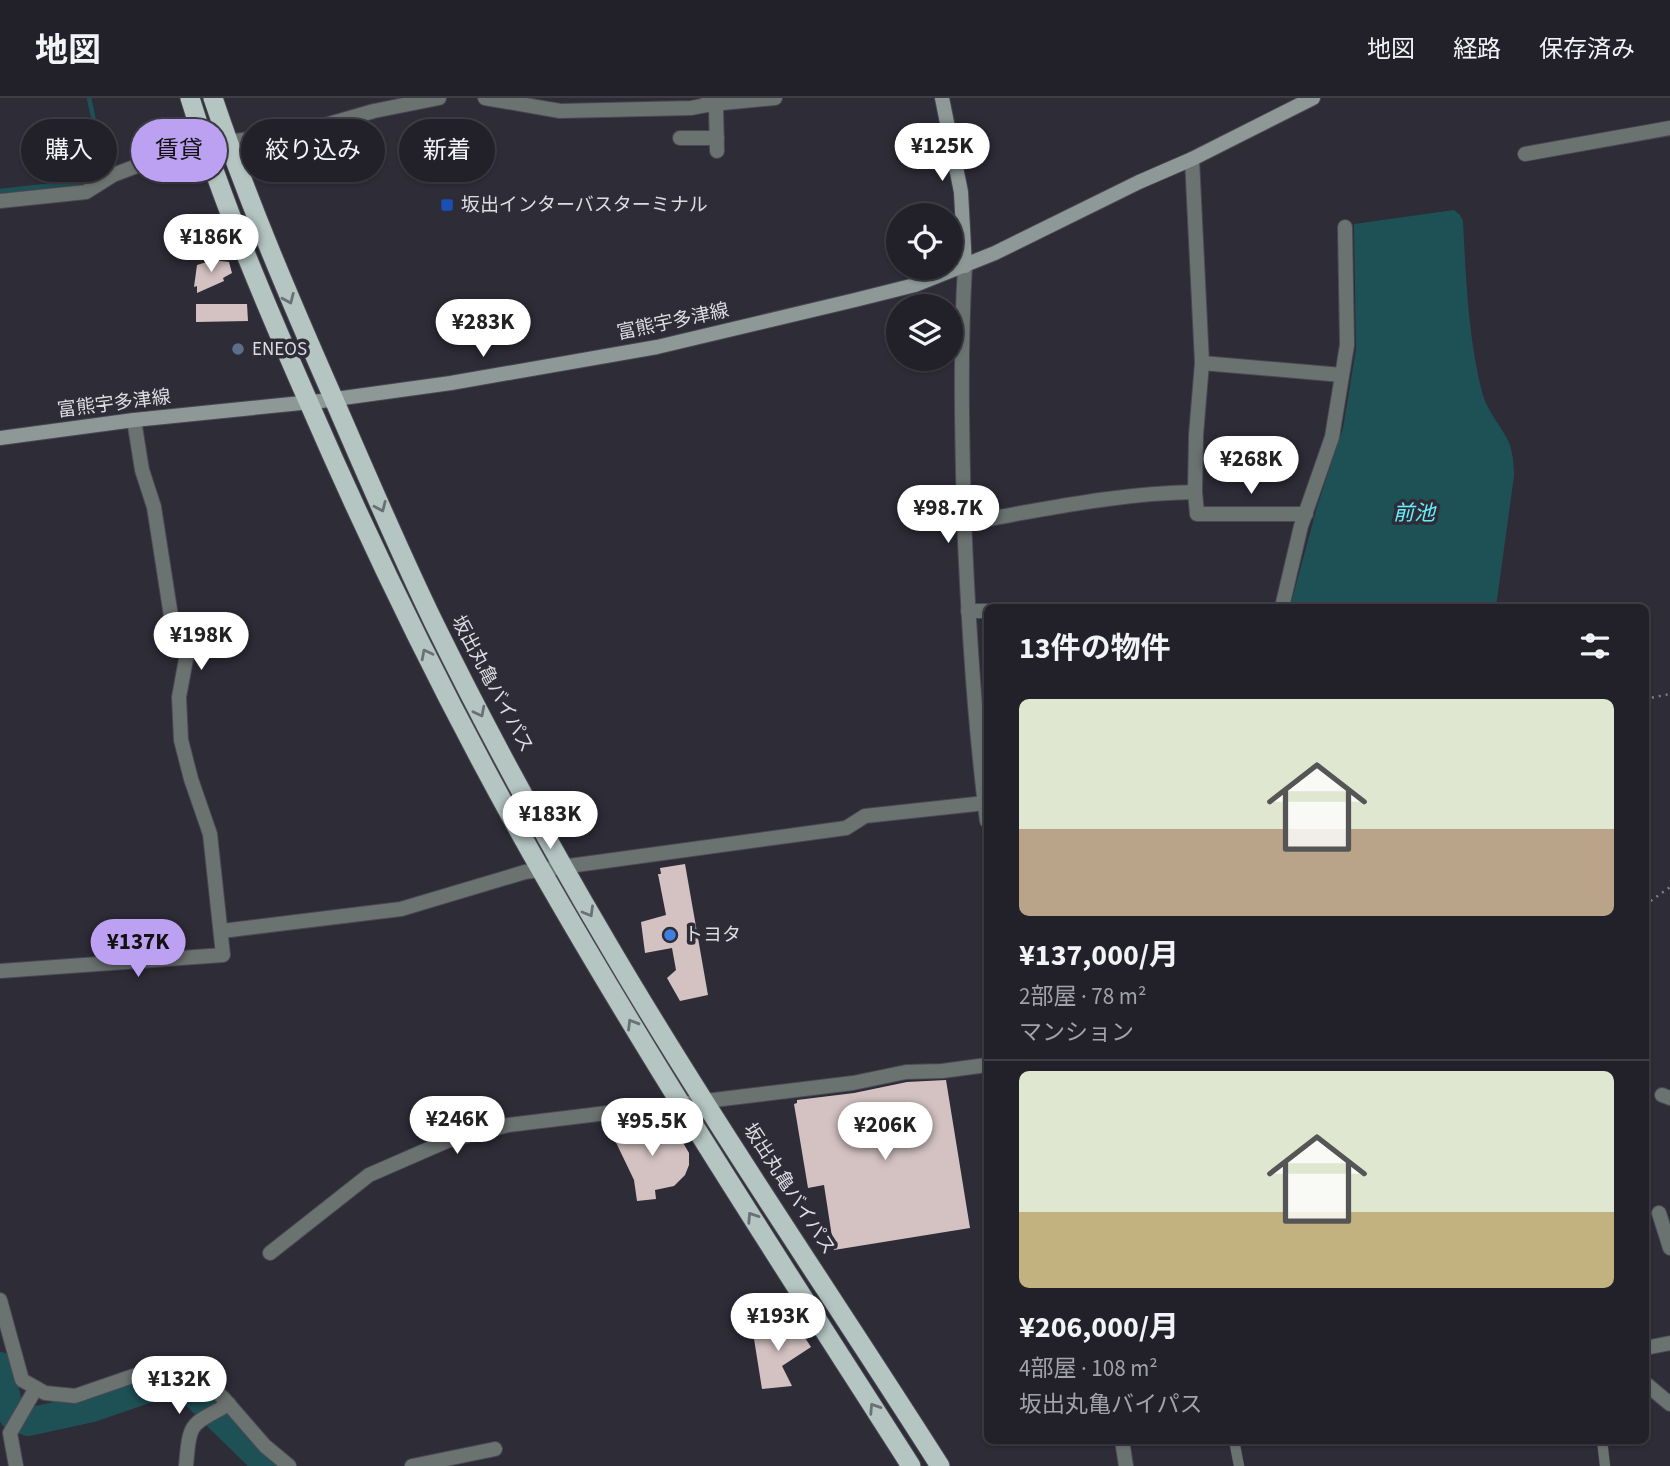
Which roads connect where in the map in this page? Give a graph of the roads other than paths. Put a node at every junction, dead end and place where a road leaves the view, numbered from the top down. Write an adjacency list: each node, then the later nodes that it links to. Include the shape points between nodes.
1 (190, 98): 9 (highway)
2 (214, 98): 12 (highway, 坂出丸亀バイパス)
3 (439, 98): 12 (street, via 301,132)
4 (485, 98): 8 (street, via 560,111 691,108)
5 (775, 98): 8 (street)
6 (942, 98): 19 (main road, via 961,192)
7 (1313, 98): 14 (main road, 富熊宇多津線)
8 (710, 101): 11 (street, via 716,108 717,145)
9 (196, 119)
10 (1670, 128): 13 (street)
11 (680, 138)
12 (228, 142): 22 (highway, 坂出丸亀バイパス, one-way to 22)
13 (1525, 154)
14 (1192, 159): 19 (main road, 富熊宇多津線); 20 (street)
15 (131, 168): 17 (street, via 86,192)
16 (218, 182): 23 (highway)
17 (0, 201)
18 (1345, 228): 21 (street, via 1347,345)
19 (965, 266): 22 (main road, 富熊宇多津線, via 891,291 657,347); 28 (street, via 961,372)
20 (1202, 363): 21 (street); 26 (street)
21 (1342, 375): 27 (street, via 1332,437)
22 (334, 400): 23 (main road, 富熊宇多津線); 35 (highway, 坂出丸亀バイパス, one-way to 35, via 434,623)
23 (309, 402): 24 (main road, 富熊宇多津線); 36 (highway, one-way to 23, via 413,629)
24 (134, 420): 25 (main road, 富熊宇多津線); 37 (street, via 154,507 171,616 183,640 181,740 210,834)
25 (0, 438)
26 (1195, 492): 27 (street, via 1197,514); 28 (street, via 1079,501)
27 (1306, 513): 29 (street)
28 (965, 523): 30 (street)
29 (1283, 604)
30 (968, 611): 31 (street); 32 (street)
31 (984, 611)
32 (981, 699): 33 (street)
33 (984, 777)
34 (984, 803): 35 (street, via 865,816 846,828)
35 (563, 867): 36 (street); 40 (highway, 坂出丸亀バイパス, one-way to 40)
36 (541, 870): 37 (street, via 401,909); 41 (highway, one-way to 36)
37 (222, 931): 38 (street, via 223,955)
38 (0, 971)
39 (984, 1065): 40 (street, via 906,1072)
40 (704, 1102): 41 (street); 61 (highway, 坂出丸亀バイパス)
41 (680, 1104): 44 (street, via 508,1125 447,1140 369,1175); 60 (highway, one-way to 41)
42 (1659, 1213): 43 (street)
43 (1670, 1248)
44 (270, 1253)
45 (0, 1300): 48 (street, via 22,1380)
46 (1670, 1343): 47 (street)
47 (1649, 1347)
48 (36, 1388): 50 (street, via 75,1396 165,1365 199,1374); 56 (street, via 10,1433)
49 (1649, 1391): 51 (street)
50 (229, 1404): 57 (street, via 196,1422 189,1432); 58 (street)
51 (1670, 1404)
52 (1123, 1444): 62 (street)
53 (1235, 1444): 63 (lane)
54 (1602, 1444): 64 (lane)
55 (495, 1449): 59 (street)
56 (16, 1466)
57 (186, 1466)
58 (289, 1466)
59 (412, 1466)
60 (911, 1466)
61 (940, 1466)
62 (1126, 1466)
63 (1239, 1466)
64 (1605, 1466)

